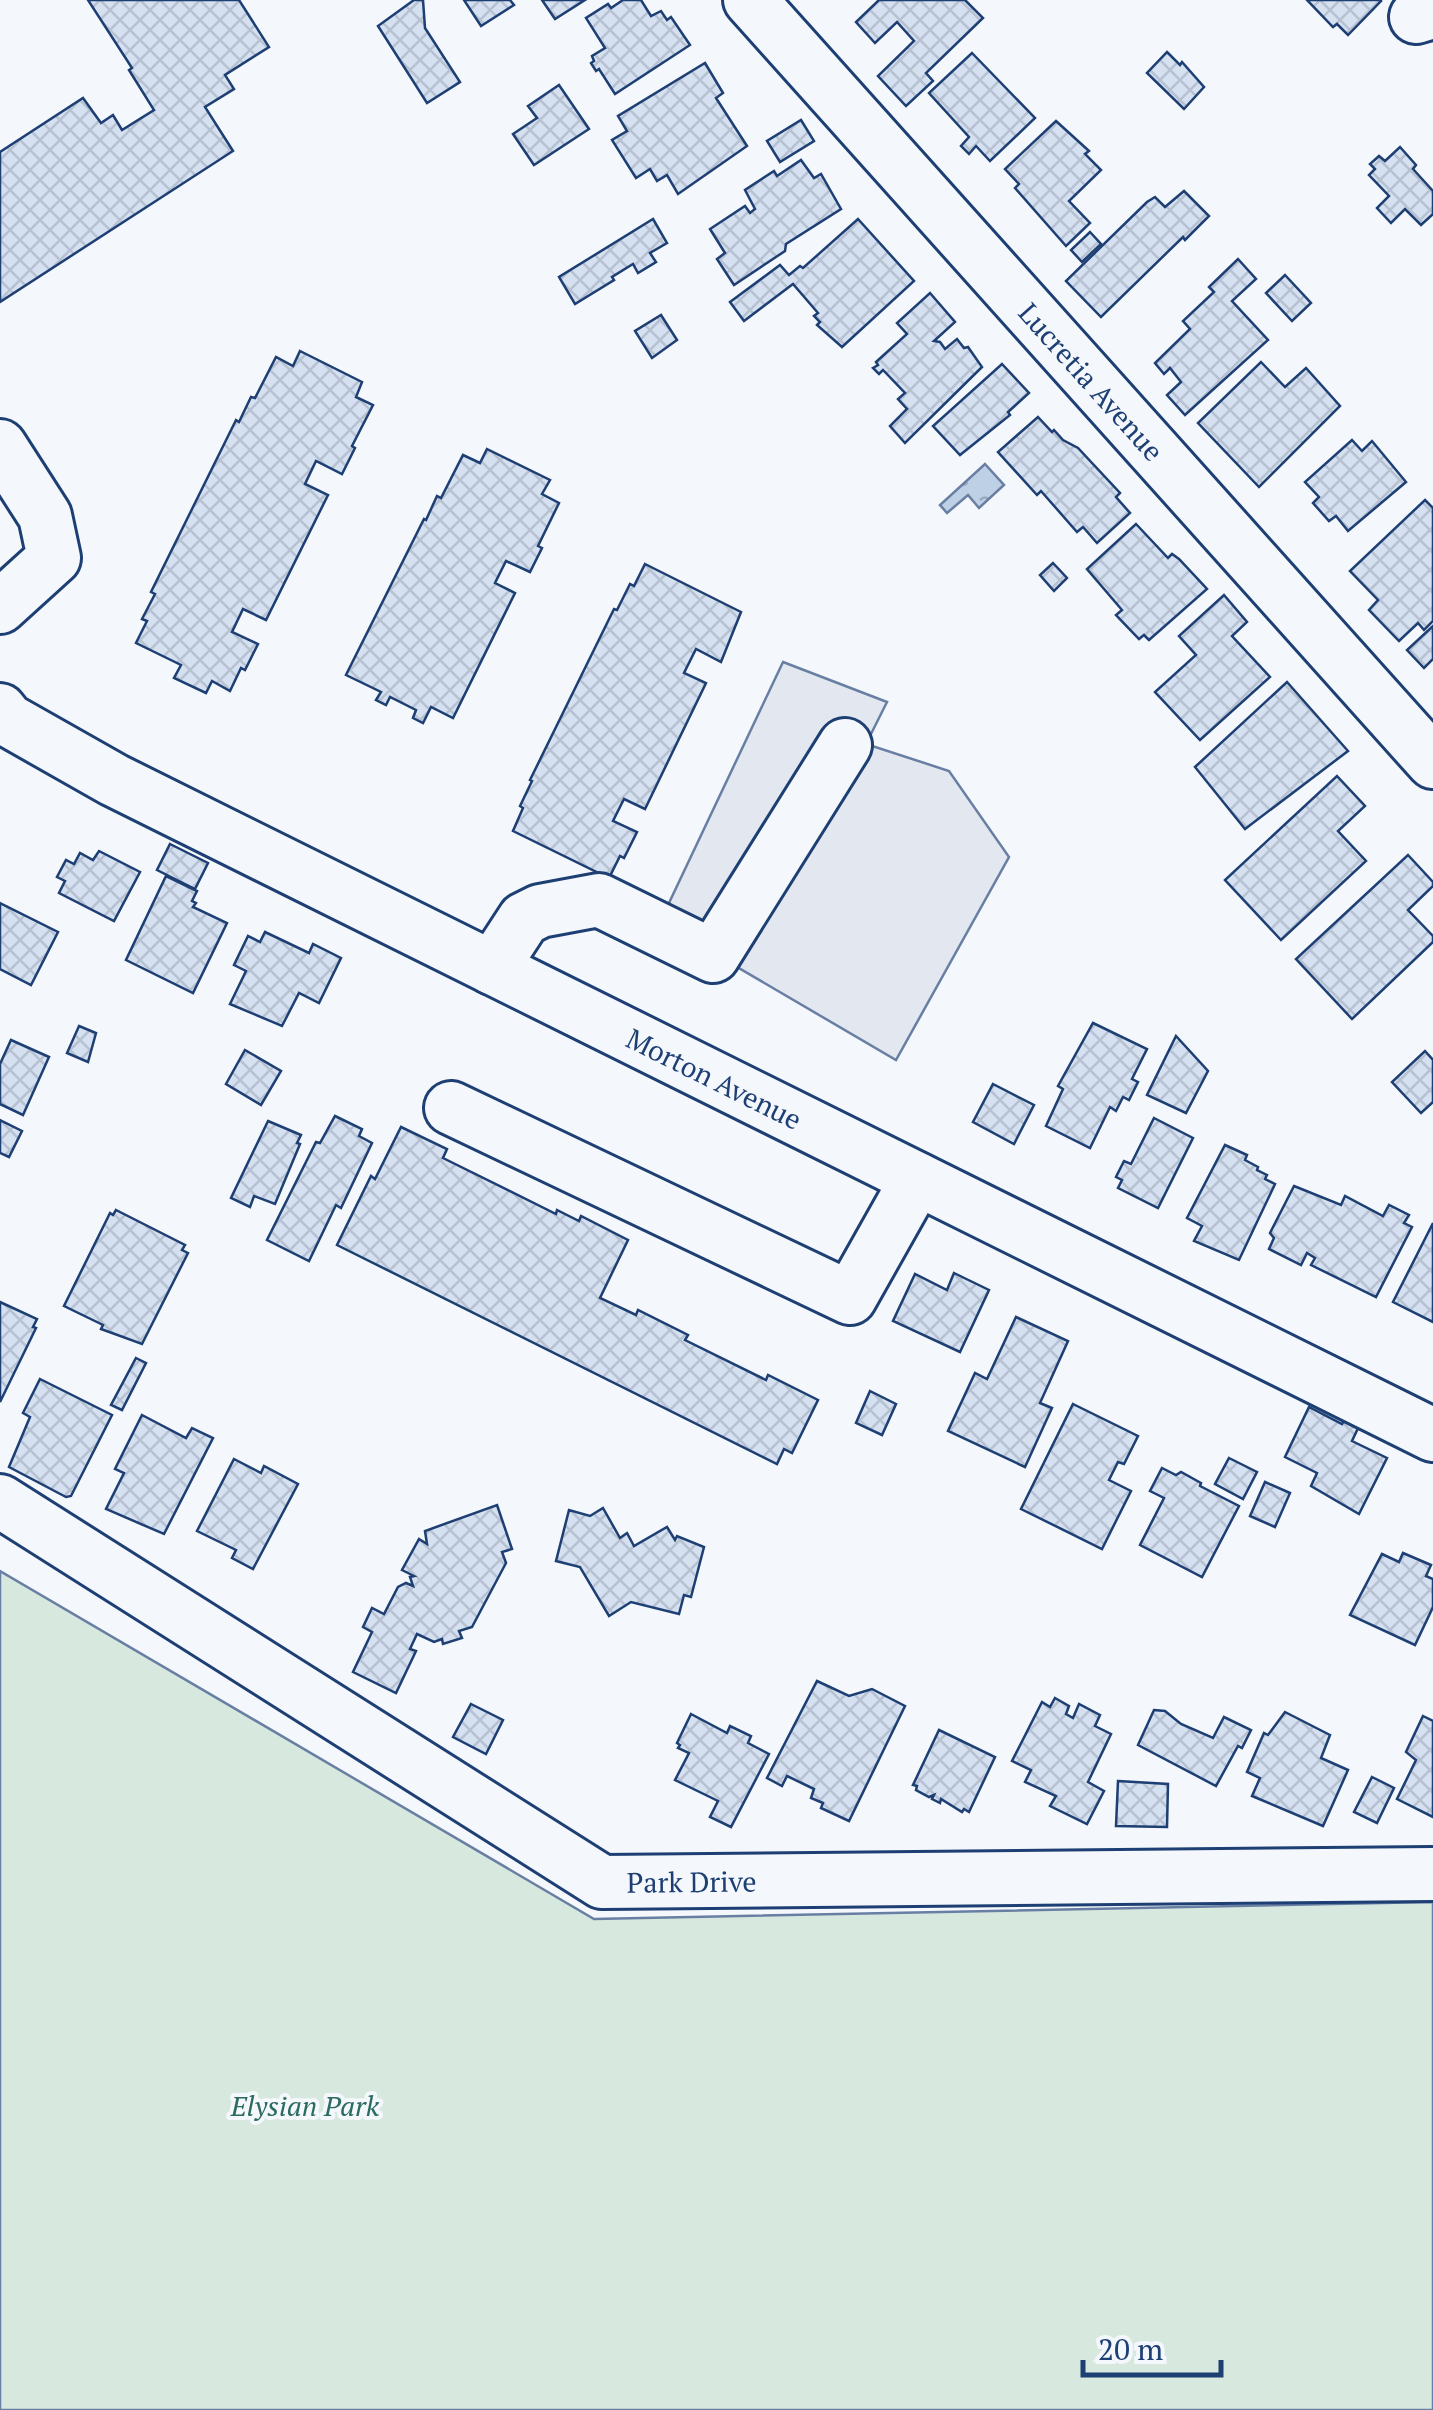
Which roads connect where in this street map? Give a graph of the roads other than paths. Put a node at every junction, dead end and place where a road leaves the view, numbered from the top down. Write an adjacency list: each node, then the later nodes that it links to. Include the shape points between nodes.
1 (750, 0): 6 (street, Lucretia Avenue)
2 (0, 446): 3 (street, via 45,516 54,558)
3 (0, 607)
4 (0, 710): 7 (street, Morton Avenue, via 114,780)
5 (846, 745): 7 (street, via 713,956 598,900 524,919)
6 (1433, 762)
7 (492, 968): 9 (street, Morton Avenue)
8 (451, 1108): 9 (street, via 850,1298)
9 (918, 1179): 10 (street, Morton Avenue)
10 (1433, 1435)
11 (0, 1500): 12 (street, Park Drive, via 602,1882)
12 (1433, 1874)

